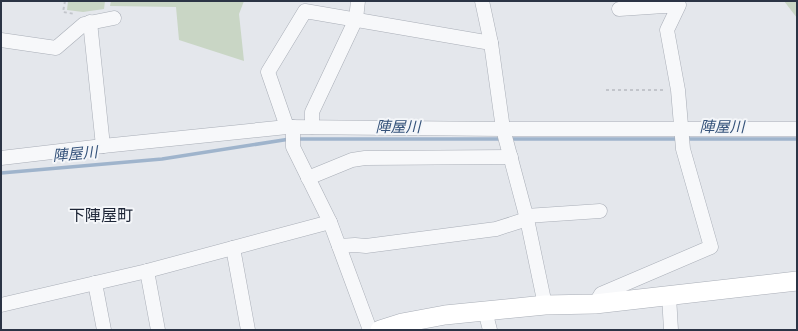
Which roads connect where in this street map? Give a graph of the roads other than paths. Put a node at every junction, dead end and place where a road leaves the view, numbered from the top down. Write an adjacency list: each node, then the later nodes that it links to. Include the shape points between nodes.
1 (358, 1): 6 (street)
2 (482, 1): 9 (street)
3 (680, 3): 4 (street); 13 (street, via 667,30)
4 (619, 9)
5 (114, 18): 7 (street)
6 (356, 19): 9 (street); 10 (street, via 312,112); 12 (street, via 305,11 268,72)
7 (90, 22): 8 (street, via 84,24 56,48); 15 (street)
8 (1, 40)
9 (490, 43): 14 (street)
10 (312, 127): 12 (street); 14 (street)
11 (797, 129): 13 (street)
12 (292, 132): 15 (street); 17 (street, via 293,147)
13 (683, 136): 14 (street); 27 (street, via 683,149 711,247 601,294)
14 (506, 142): 17 (street, via 352,160); 19 (street)
15 (104, 146): 16 (street)
16 (1, 158)
17 (308, 178): 20 (street)
18 (600, 211): 19 (street)
19 (527, 218): 21 (street, via 490,230 366,246); 29 (street)
20 (330, 222): 21 (street); 22 (street)
21 (339, 246): 34 (street)
22 (233, 248): 23 (street); 33 (street)
23 (147, 271): 25 (street); 32 (street)
24 (797, 281): 26 (street)
25 (95, 283): 28 (street); 31 (street)
26 (669, 296): 27 (street); 37 (street)
27 (595, 304): 29 (street)
28 (1, 305)
29 (545, 305): 30 (street)
30 (485, 311): 35 (street, via 445,315); 36 (street)
31 (104, 330)
32 (158, 330)
33 (248, 330)
34 (370, 330)
35 (380, 330)
36 (490, 330)
37 (671, 330)

